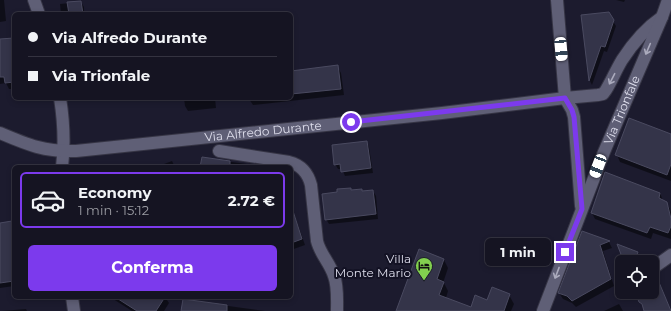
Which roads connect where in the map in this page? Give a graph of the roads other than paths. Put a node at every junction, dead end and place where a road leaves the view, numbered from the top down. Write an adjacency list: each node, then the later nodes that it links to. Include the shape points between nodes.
1 (34, 0): 4 (street)
2 (557, 0): 6 (street)
3 (668, 0): 5 (street, Via Trionfale)
4 (38, 12)
5 (662, 17): 6 (street, Via Alfredo Durante, one-way to 6, via 636,40 603,94); 12 (street, Via Trionfale, one-way to 12)
6 (565, 98): 10 (street, Via Alfredo Durante); 12 (street, via 574,117)
7 (60, 100): 10 (street)
8 (0, 133): 10 (street, Via Alfredo Durante, via 45,150)
9 (219, 151): 17 (street, via 294,163 304,169 311,185 317,241 336,283)
10 (64, 152): 11 (street)
11 (62, 165)
12 (582, 209): 18 (street, Via Trionfale, one-way to 18)
13 (671, 254): 14 (street)
14 (659, 263)
15 (72, 299): 16 (street)
16 (74, 311)
17 (337, 311)
18 (543, 311)

